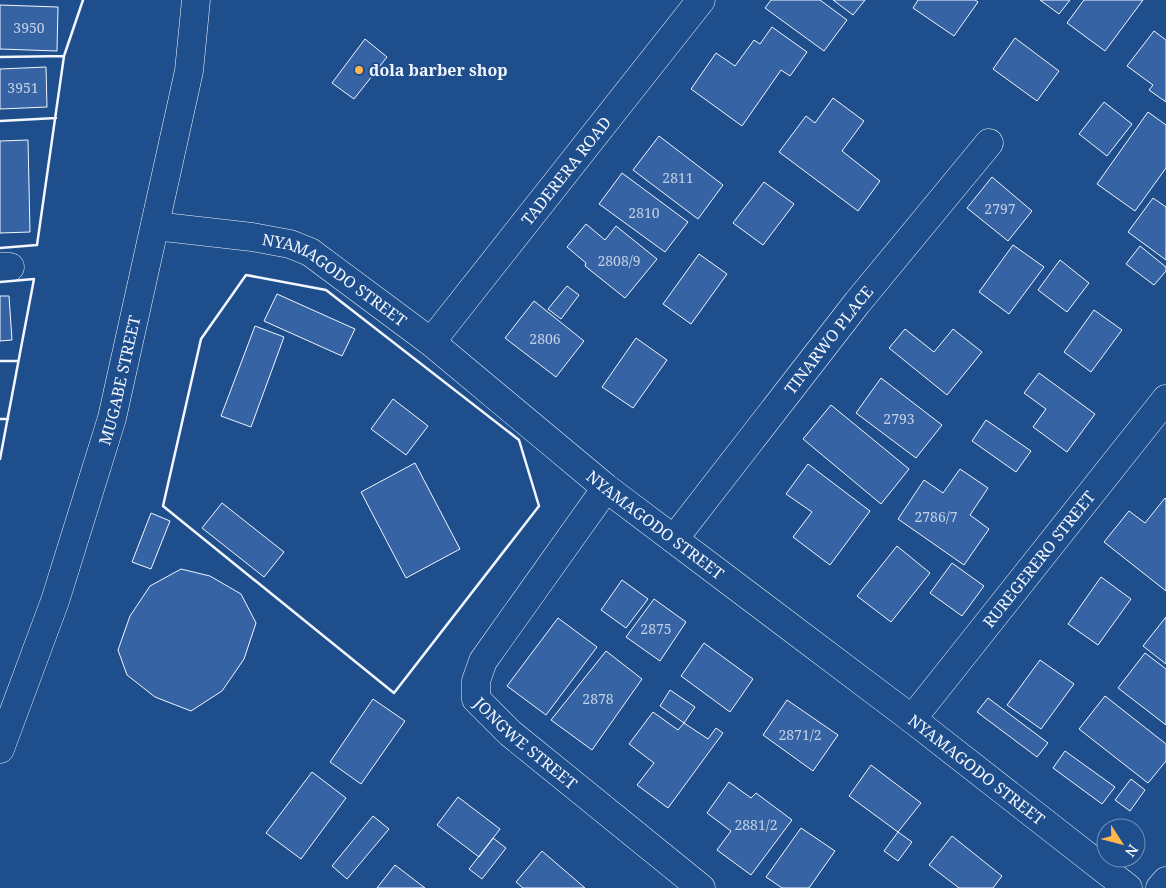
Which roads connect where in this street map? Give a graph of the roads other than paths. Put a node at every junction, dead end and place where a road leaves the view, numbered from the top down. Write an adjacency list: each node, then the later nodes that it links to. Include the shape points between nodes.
1 (196, 0): 4 (street, MUGABE STREET, via 189,71)
2 (701, 0): 5 (street, TADERERA ROAD)
3 (989, 144): 8 (street, TINARWO PLACE, via 851,310)
4 (155, 226): 5 (street, NYAMAGODO STREET, via 252,237 290,244 310,252); 10 (street, MUGABE STREET, via 112,418 55,601)
5 (431, 342): 7 (street, NYAMAGODO STREET)
6 (1166, 399): 9 (street, RUREGERERO STREET)
7 (606, 488): 8 (street, NYAMAGODO STREET); 12 (street, JONGWE STREET, via 482,661 476,681 476,699 510,733)
8 (674, 539): 9 (street, NYAMAGODO STREET)
9 (912, 719): 13 (street, NYAMAGODO STREET)
10 (0, 749)
11 (1166, 881): 14 (street)
12 (701, 888)
13 (1128, 888)
14 (1160, 888)

